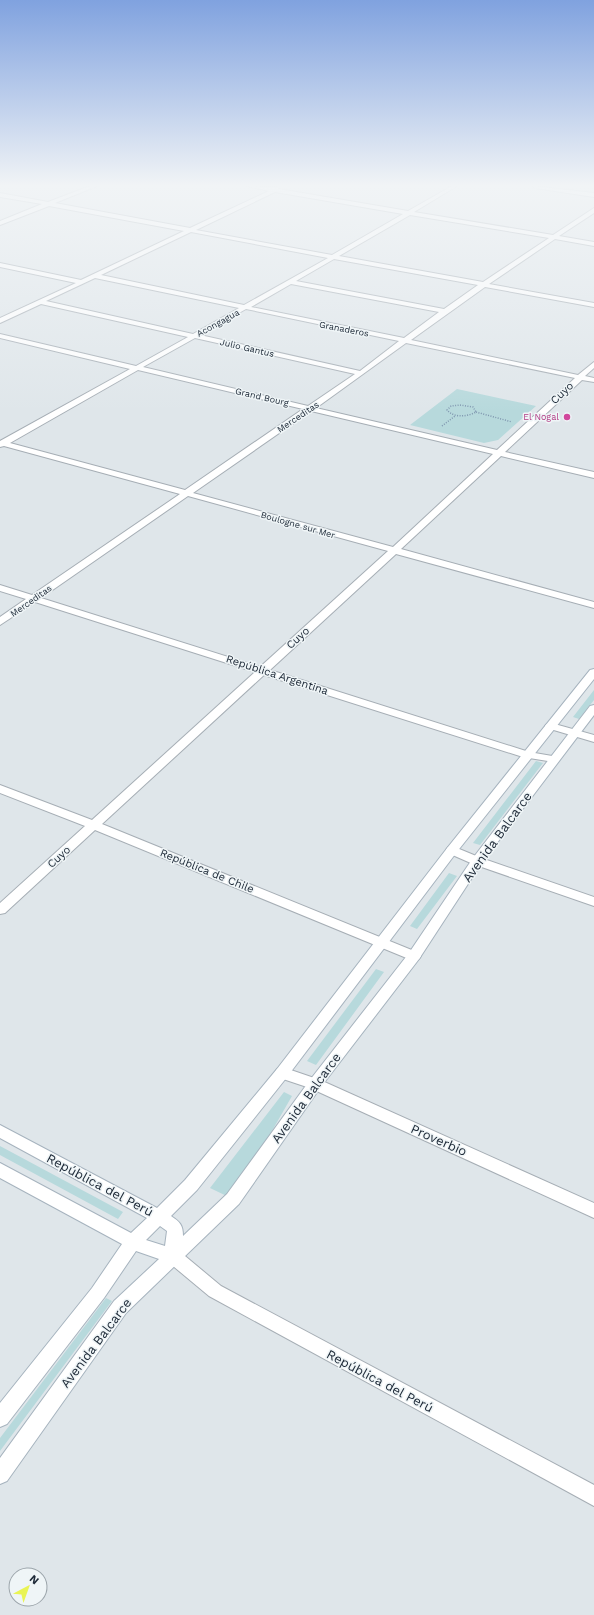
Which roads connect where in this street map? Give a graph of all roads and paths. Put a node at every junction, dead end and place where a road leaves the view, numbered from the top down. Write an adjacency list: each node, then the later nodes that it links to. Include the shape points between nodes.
1 (126, 261): 6 (street)
2 (325, 261): 8 (street, Acongagua)
3 (363, 261): 9 (street)
4 (518, 261): 9 (street, Merceditas)
5 (0, 265): 7 (street)
6 (95, 276): 7 (street); 12 (street, Granaderos)
7 (82, 282): 10 (street)
8 (290, 282): 12 (street, Acongagua); 13 (street)
9 (484, 284): 11 (street); 13 (street, Merceditas)
10 (40, 302): 14 (street); 16 (street, Julio Gantus)
11 (594, 305)
12 (243, 308): 16 (street, Acongagua); 17 (street, Granaderos)
13 (445, 311): 17 (street, Merceditas)
14 (0, 321)
15 (0, 336): 19 (street, Grand Bourg)
16 (193, 336): 19 (street, Acongagua); 20 (street, Julio Gantus)
17 (404, 341): 20 (street, Merceditas); 21 (street, Granaderos)
18 (594, 364): 21 (street, Cuyo)
19 (137, 368): 23 (street, Grand Bourg); 26 (street, Acongagua)
20 (361, 373): 23 (street, Merceditas)
21 (580, 377): 22 (street, Granaderos); 25 (street, Cuyo)
22 (594, 380)
23 (310, 408): 27 (street, Grand Bourg); 29 (street, Merceditas)
24 (476, 412): 24 (path, via 473,407 465,405 451,406 448,410 450,414 458,416); 25 (path)
25 (528, 426): 27 (street, Cuyo)
26 (2, 444): 29 (street, Boulogne sur Mer)
27 (498, 452): 28 (street, Grand Bourg); 30 (street, Cuyo)
28 (594, 475)
29 (185, 493): 30 (street, Boulogne sur Mer); 32 (street, Merceditas)
30 (394, 551): 33 (street, Boulogne sur Mer); 35 (street, Cuyo)
31 (0, 588): 32 (street, República Argentina)
32 (33, 599): 34 (street, Merceditas); 35 (street, República Argentina)
33 (594, 605)
34 (0, 622)
35 (262, 670): 41 (street, República Argentina); 44 (street, Cuyo)
36 (594, 672): 38 (street)
37 (594, 708): 39 (street, Avenida Balcarce)
38 (552, 726): 39 (street); 41 (street)
39 (575, 733): 40 (street); 42 (street, Avenida Balcarce)
40 (594, 739)
41 (527, 756): 42 (street, República Argentina); 45 (street)
42 (554, 759): 46 (street, Avenida Balcarce)
43 (0, 789): 44 (street, República de Chile)
44 (94, 825): 48 (street, Cuyo); 49 (street, República de Chile)
45 (452, 850): 46 (street); 49 (street)
46 (477, 862): 47 (street); 50 (street, Avenida Balcarce)
47 (594, 902)
48 (0, 910)
49 (382, 942): 50 (street, República de Chile); 51 (street)
50 (414, 956): 52 (street, Avenida Balcarce)
51 (282, 1073): 52 (street, Proverbio); 56 (street, via 191,1185)
52 (315, 1084): 55 (street, Proverbio); 58 (street, Avenida Balcarce, via 233,1199)
53 (0, 1131): 56 (street, República del Perú)
54 (0, 1170): 57 (street, República del Perú)
55 (594, 1211)
56 (158, 1216): 57 (street); 58 (street, República del Perú, via 175,1228)
57 (133, 1242): 58 (street, República del Perú); 59 (street, via 98,1293)
58 (174, 1256): 60 (street, Avenida Balcarce, via 120,1307); 61 (street, República del Perú, via 215,1291)
59 (0, 1418)
60 (0, 1474)
61 (594, 1496)

